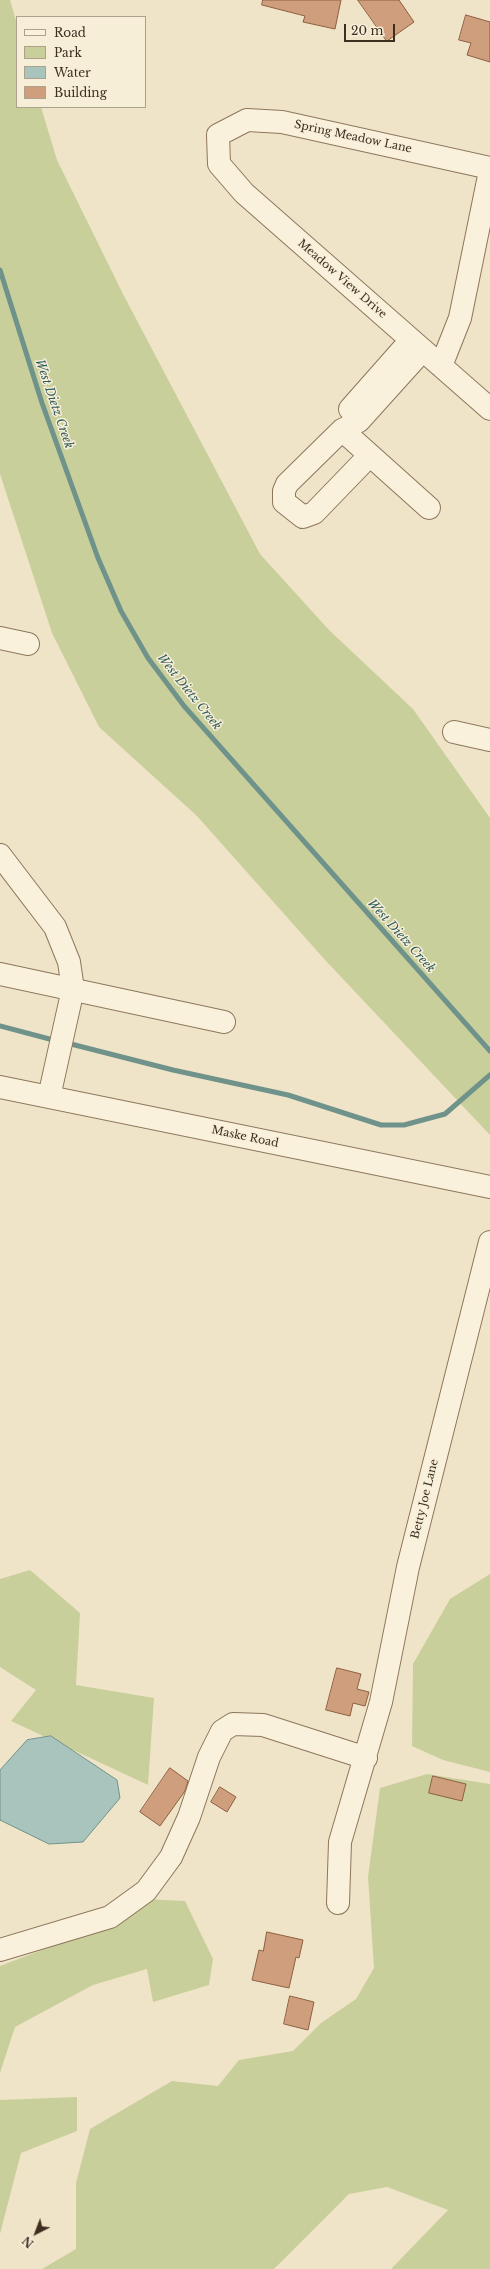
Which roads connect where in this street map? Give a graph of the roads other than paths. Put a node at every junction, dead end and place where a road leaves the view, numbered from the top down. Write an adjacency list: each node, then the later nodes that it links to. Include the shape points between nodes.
1 (218, 135): 2 (street, Spring Meadow Lane, via 247,120 282,122); 4 (street, Meadow View Drive, via 219,164 244,193)
2 (490, 168)
3 (490, 171): 5 (street, via 460,318)
4 (417, 345): 5 (street, Meadow View Drive); 7 (street, via 359,421)
5 (441, 366): 6 (street, Meadow View Drive)
6 (490, 410)
7 (342, 430): 8 (street); 8 (street, via 287,484 284,502 303,517 314,513)
8 (370, 455): 9 (street)
9 (429, 508)
10 (0, 638): 11 (street)
11 (28, 644)
12 (454, 732): 13 (street)
13 (490, 740)
14 (0, 855): 16 (street, via 55,927 69,962)
15 (0, 974): 16 (street)
16 (73, 990): 17 (street); 19 (street)
17 (224, 1022)
18 (0, 1087): 19 (street, Maske Road)
19 (49, 1097): 20 (street, Maske Road)
20 (490, 1187)
21 (490, 1242): 22 (street, Betty Joe Lane, via 410,1559 381,1702)
22 (366, 1758): 23 (street, Betty Joe Lane, via 340,1842); 24 (street, via 263,1725 233,1724 222,1731 209,1757 189,1817 170,1857 146,1891 110,1917)
23 (338, 1903)
24 (0, 1950)

